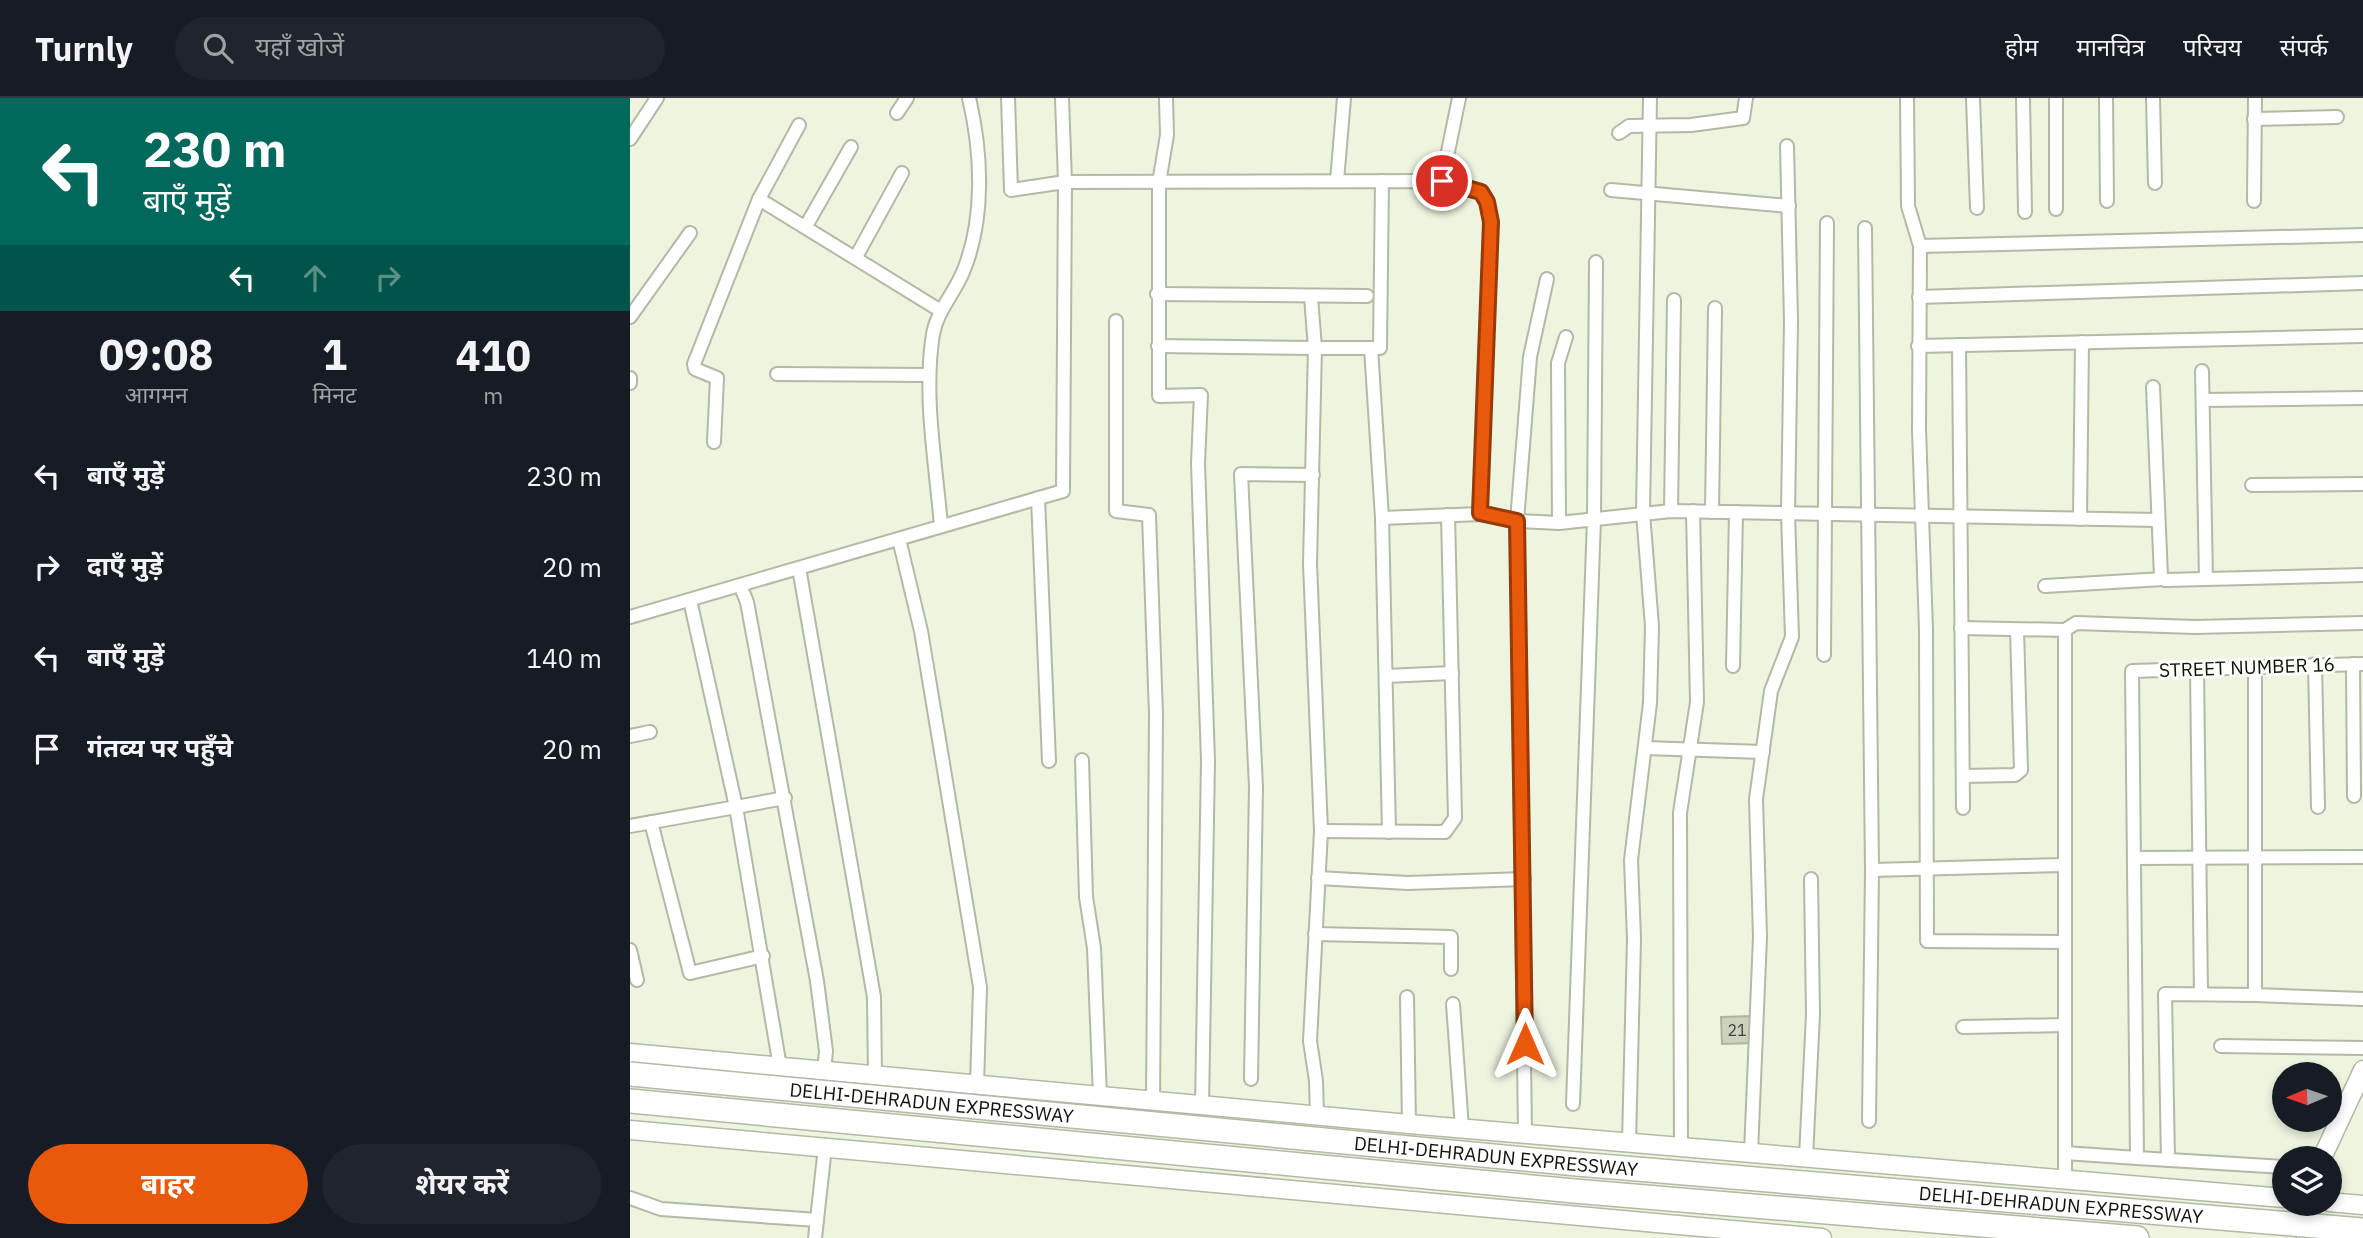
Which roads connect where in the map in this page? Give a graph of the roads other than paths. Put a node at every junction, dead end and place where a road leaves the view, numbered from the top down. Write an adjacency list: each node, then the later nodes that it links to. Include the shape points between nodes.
1 (657, 98): 24 (street)
2 (907, 98): 18 (street)
3 (969, 98): 59 (street, via 979,192 964,271)
4 (1008, 98): 31 (street, via 1011,190)
5 (1062, 98): 31 (street)
6 (1166, 98): 32 (street, via 1167,135)
7 (1344, 98): 28 (street)
8 (1459, 98): 30 (street)
9 (1650, 98): 22 (street)
10 (1746, 98): 22 (street, via 1743,118)
11 (1907, 98): 48 (street, via 1908,206)
12 (1973, 98): 40 (street)
13 (2024, 98): 42 (street)
14 (2056, 98): 41 (street)
15 (2106, 98): 37 (street)
16 (2153, 98): 33 (street)
17 (2255, 98): 20 (street)
18 (897, 113)
19 (2337, 117): 20 (street)
20 (2255, 119): 38 (street)
21 (799, 125): 36 (street)
22 (1650, 125): 23 (street, via 1629,126); 35 (street)
23 (1619, 133)
24 (630, 139)
25 (1787, 146): 39 (street)
26 (851, 147): 44 (street)
27 (902, 173): 49 (street)
28 (1336, 181): 29 (street); 32 (street)
29 (1382, 181): 30 (street); 69 (street, via 1380,348)
30 (1442, 181): 85 (street, via 1481,192 1491,222)
31 (1065, 182): 32 (street); 80 (street, via 1063,491)
32 (1159, 183): 53 (street)
33 (2155, 183)
34 (1611, 190): 35 (street)
35 (1649, 193): 39 (street); 86 (street)
36 (759, 200): 44 (street); 76 (street, via 693,366 717,378)
37 (2107, 201)
38 (2254, 201)
39 (1789, 206): 87 (street)
40 (1977, 208)
41 (2056, 209)
42 (2025, 212)
43 (1827, 223): 88 (street)
44 (806, 226): 49 (street)
45 (1865, 228): 91 (street)
46 (690, 233): 60 (street)
47 (2363, 235): 48 (street)
48 (1920, 246): 56 (street)
49 (856, 257): 59 (street)
50 (1596, 262): 94 (street)
51 (1547, 279): 97 (street, via 1530,357)
52 (2363, 283): 56 (street)
53 (1157, 294): 55 (street); 66 (street)
54 (1367, 296): 55 (street)
55 (1311, 297): 68 (street)
56 (1919, 297): 67 (street)
57 (1674, 300): 81 (street)
58 (1715, 308): 83 (street)
59 (941, 311): 72 (street, via 932,337)
60 (630, 317)
61 (1116, 321): 173 (street, via 1116,511 1149,515 1156,715)
62 (2363, 336): 64 (street)
63 (1566, 337): 98 (street, via 1558,363)
64 (2082, 342): 65 (street); 95 (street)
65 (1959, 345): 67 (street); 92 (street)
66 (1158, 346): 68 (street); 175 (street, via 1159,396 1201,395 1198,475 1208,761)
67 (1919, 346): 89 (street)
68 (1315, 348): 69 (street); 77 (street)
69 (1371, 348): 93 (street)
70 (2202, 371): 75 (street)
71 (777, 374): 72 (street)
72 (929, 376): 99 (street)
73 (2153, 387): 96 (street)
74 (2363, 398): 75 (street)
75 (2203, 400): 104 (street)
76 (714, 442)
77 (1313, 475): 136 (street, via 1310,564); 169 (street, via 1241,474 1256,786)
78 (2363, 484): 79 (street)
79 (2252, 485)
80 (1038, 498): 99 (street); 127 (street)
81 (1671, 511): 82 (street); 86 (street)
82 (1693, 511): 83 (street); 124 (street, via 1697,702)
83 (1712, 512): 84 (street)
84 (1736, 512): 87 (street); 116 (street)
85 (1480, 513): 90 (street); 97 (street)
86 (1643, 513): 94 (street); 123 (street, via 1652,626)
87 (1787, 513): 88 (street); 125 (street, via 1792,637 1771,691)
88 (1823, 514): 91 (street); 113 (street)
89 (1922, 514): 91 (street); 92 (street); 143 (street)
90 (1448, 515): 93 (street); 119 (street)
91 (1868, 515): 144 (street)
92 (1961, 516): 95 (street); 110 (street)
93 (1382, 518): 120 (street)
94 (1594, 519): 98 (street); 174 (street)
95 (2080, 519): 96 (street)
96 (2158, 520): 103 (street)
97 (1517, 521): 98 (street); 146 (street)
98 (1559, 523)
99 (941, 526): 100 (street)
100 (899, 539): 101 (street); 170 (street, via 920,631 979,987)
101 (799, 568): 105 (street); 168 (street, via 874,997)
102 (2363, 575): 104 (street)
103 (2162, 579): 104 (street); 106 (street)
104 (2206, 579)
105 (740, 585): 107 (street); 130 (street)
106 (2045, 586)
107 (690, 600): 108 (street); 131 (street)
108 (630, 617)
109 (2363, 623): 112 (street, via 2207,627 2076,623)
110 (1961, 628): 111 (street); 128 (street)
111 (2017, 630): 112 (street); 128 (street, via 2021,770 2015,775)
112 (2065, 630): 142 (street)
113 (1824, 655)
114 (2315, 664): 115 (street, STREET NUMBER 16); 117 (street, STREET NUMBER 16); 132 (street)
115 (2358, 664): 129 (street)
116 (1733, 666)
117 (2255, 666): 118 (street, STREET NUMBER 16); 138 (street)
118 (2197, 669): 139 (street); 141 (street, STREET NUMBER 16, via 2132,671)
119 (1452, 673): 120 (street); 137 (street, via 1455,818 1445,832)
120 (1386, 676): 137 (street)
121 (650, 732): 122 (street)
122 (630, 736)
123 (1644, 748): 124 (street); 182 (street, via 1631,860 1634,939)
124 (1689, 749): 125 (street); 183 (street, via 1680,813)
125 (1763, 752): 185 (street, via 1756,799 1760,937)
126 (1082, 760): 171 (street)
127 (1049, 761)
128 (1963, 776): 133 (street)
129 (2354, 796)
130 (785, 798): 131 (street); 166 (street, via 817,981 826,1051)
131 (736, 807): 134 (street); 151 (street)
132 (2318, 807)
133 (1963, 808)
134 (651, 822): 135 (street); 151 (street, via 690,973)
135 (630, 826)
136 (1321, 831): 137 (street); 145 (street)
137 (1389, 832)
138 (2257, 856): 139 (street); 140 (street); 155 (street)
139 (2199, 857): 141 (street); 154 (street)
140 (2363, 857)
141 (2134, 858): 189 (street)
142 (2064, 865): 143 (street); 149 (street)
143 (1926, 868): 144 (street); 149 (street, via 1927,941)
144 (1872, 870): 178 (street)
145 (1318, 878): 146 (street, via 1408,883); 148 (street)
146 (1524, 879): 181 (street)
147 (1811, 879): 184 (street, via 1813,1014)
148 (1315, 934): 152 (street, via 1451,937); 176 (street, via 1310,1041)
149 (2065, 942): 159 (street)
150 (630, 950): 153 (street)
151 (763, 956): 164 (street)
152 (1451, 969)
153 (637, 980)
154 (2201, 994): 155 (street); 190 (street, via 2165,994)
155 (2255, 995): 157 (street)
156 (1407, 997): 179 (street)
157 (2363, 999)
158 (1453, 1004): 177 (street)
159 (2065, 1025): 160 (street); 188 (street)
160 (1963, 1027)
161 (2221, 1046): 162 (street)
162 (2363, 1048)
163 (630, 1053): 164 (street)
164 (780, 1067): 166 (street)
165 (2363, 1070): 186 (street)
166 (824, 1071): 168 (street)
167 (630, 1074): 199 (highway, DELHI-DEHRADUN EXPRESSWAY, bridge, via 1577,1164)
168 (875, 1075): 170 (street)
169 (1251, 1079)
170 (976, 1085): 171 (street)
171 (1100, 1096): 173 (street)
172 (630, 1101): 202 (highway, DELHI-DEHRADUN EXPRESSWAY, via 1574,1191)
173 (1153, 1101): 175 (street)
174 (1573, 1104)
175 (1202, 1106): 176 (street)
176 (1316, 1108): 179 (street)
177 (1462, 1114): 179 (street); 181 (street)
178 (1869, 1121)
179 (1409, 1124)
180 (630, 1130): 187 (street)
181 (1525, 1133): 182 (street)
182 (1629, 1135): 183 (street)
183 (1681, 1140): 185 (street)
184 (1807, 1144): 185 (street); 192 (street)
185 (1752, 1145)
186 (2328, 1146)
187 (825, 1147): 198 (street); 201 (street)
188 (2065, 1153): 189 (street); 192 (street)
189 (2137, 1158): 190 (street)
190 (2168, 1160): 191 (street)
191 (2272, 1166)
192 (2065, 1179): 193 (street)
193 (2272, 1197)
194 (630, 1198): 198 (street, via 661,1209)
195 (2342, 1203): 196 (street)
196 (2363, 1205)
197 (2309, 1216): 203 (street)
198 (817, 1220): 200 (street)
199 (2363, 1230)
200 (815, 1238)
201 (1822, 1238)
202 (2137, 1238)
203 (2306, 1238)

